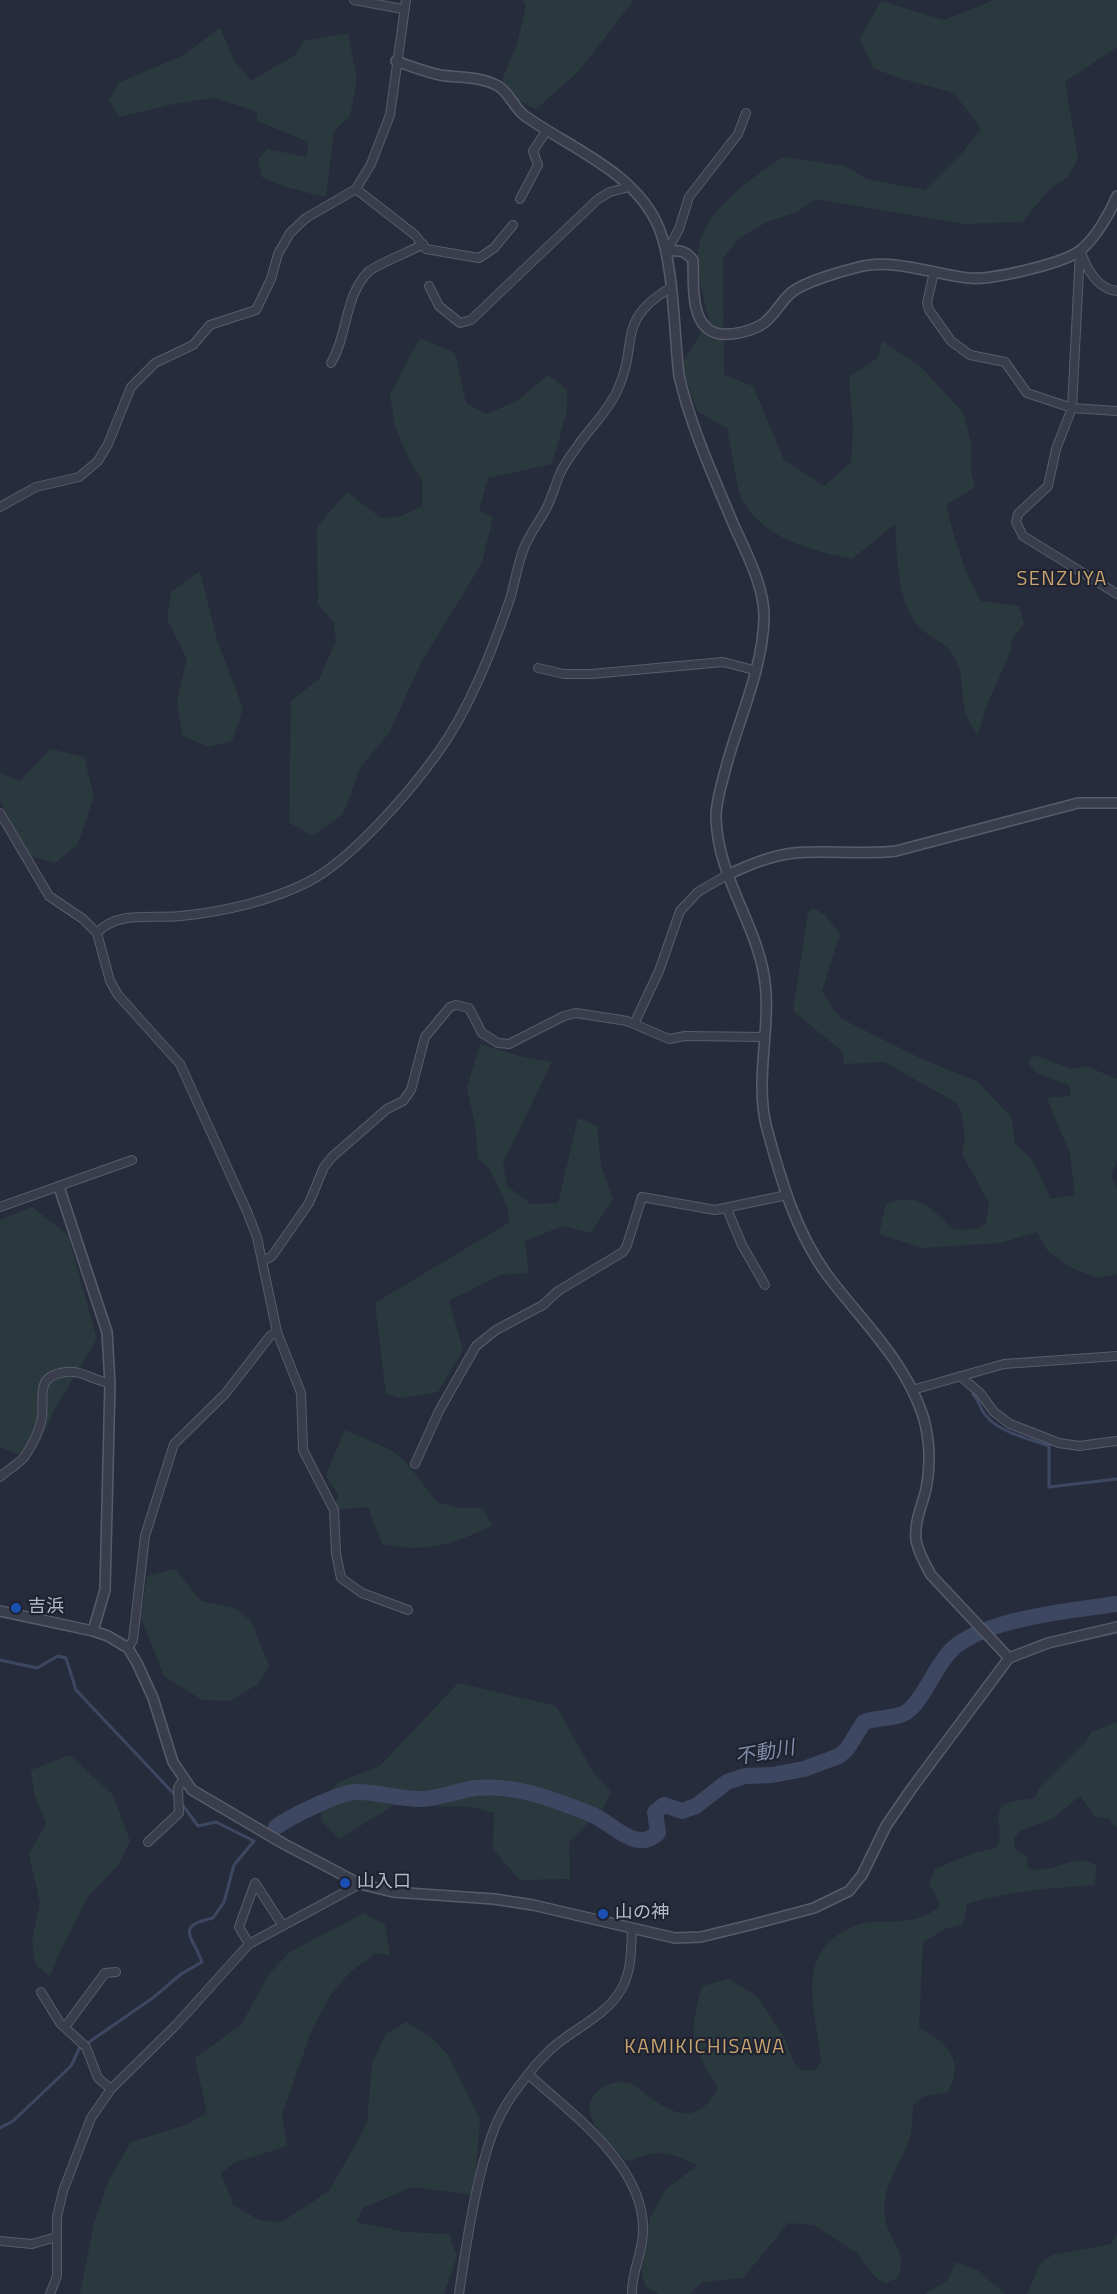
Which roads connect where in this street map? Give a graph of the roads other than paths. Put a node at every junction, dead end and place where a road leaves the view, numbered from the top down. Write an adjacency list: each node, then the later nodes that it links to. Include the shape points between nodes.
1 (354, 0): 3 (street)
2 (406, 0): 3 (street)
3 (403, 9): 4 (street)
4 (396, 61): 6 (street, via 439,75 499,86 522,115); 8 (street, via 390,115 371,164)
5 (746, 112): 13 (street, via 738,134 689,197 679,230)
6 (547, 130): 7 (street, via 581,149); 10 (street, via 533,151 538,165)
7 (629, 187): 13 (street, via 644,202); 16 (street, via 598,199 471,320 460,323 439,306)
8 (356, 189): 12 (street); 22 (street, via 306,218 290,233 256,310 210,325 194,345 155,363 131,387 98,461 79,477 36,487)
9 (1117, 196): 14 (street)
10 (520, 199)
11 (513, 225): 12 (street, via 494,248 479,258 426,249)
12 (423, 244): 19 (street, via 369,271 350,301 338,351)
13 (667, 251): 15 (street, via 680,250 693,260 700,321 714,333 726,335 764,323 801,287 857,267 899,265); 17 (street)
14 (1080, 251): 15 (street, via 1002,276 970,279); 18 (street, via 1089,273); 20 (street)
15 (934, 272): 20 (street, via 927,303 951,341 970,355 1005,362 1027,393)
16 (429, 286)
17 (670, 288): 25 (street, via 679,376 692,427 759,590 764,615); 29 (street, via 651,300 633,321 625,372 616,393 559,474 548,505 524,547 510,600 476,682 453,728 411,786 343,857 307,883 201,913 115,921)
18 (1117, 291)
19 (331, 363)
20 (1072, 408): 21 (street); 23 (street, via 1056,449 1048,486 1018,514 1016,522 1023,536)
21 (1117, 411)
22 (0, 507)
23 (1117, 594)
24 (538, 668): 25 (street, via 564,674 591,674 723,662)
25 (754, 670): 28 (street, via 721,784 716,816)
26 (1117, 802): 28 (street, via 1078,803 896,850 784,855 763,859)
27 (0, 813): 29 (street, via 49,896)
28 (727, 875): 30 (street, via 698,892 680,911 659,971); 31 (street, via 762,967)
29 (97, 933): 37 (street, via 110,981 118,995 180,1064 246,1209)
30 (634, 1024): 31 (street, via 669,1039); 37 (street, via 576,1013 523,1039 498,1044 482,1033 469,1008 450,1007 425,1037 411,1090 403,1101 387,1109 332,1157 309,1203 272,1256)
31 (765, 1037): 34 (street, via 760,1103)
32 (132, 1160): 33 (street)
33 (59, 1187): 35 (street); 42 (street, via 107,1332)
34 (787, 1195): 36 (street); 43 (street, via 816,1258 883,1343)
35 (0, 1207)
36 (727, 1209): 38 (street); 45 (street, via 702,1209 642,1197 623,1252 476,1346 439,1411)
37 (262, 1262): 39 (street)
38 (765, 1285)
39 (277, 1332): 47 (street, via 301,1393 303,1450 334,1510 341,1578 362,1593); 51 (street, via 202,1419 174,1444 145,1536 133,1640)
40 (1117, 1356): 41 (street, via 1004,1365)
41 (960, 1376): 43 (street); 44 (street, via 1010,1424 1059,1443 1079,1446)
42 (110, 1383): 46 (street, via 97,1382 81,1373 67,1372 48,1378 42,1388 41,1421 24,1457); 50 (street, via 105,1590)
43 (912, 1390): 52 (street, via 929,1444 916,1540 931,1575)
44 (1117, 1441)
45 (415, 1464)
46 (0, 1477)
47 (408, 1610)
48 (0, 1611): 50 (street)
49 (1117, 1628): 52 (street, via 1048,1643)
50 (93, 1631): 51 (street)
51 (128, 1648): 53 (street, via 146,1678 173,1762)
52 (1009, 1658): 57 (street, via 912,1788 849,1891 814,1908 701,1937 675,1938)
53 (183, 1780): 54 (street, via 178,1788 179,1813); 55 (street, via 201,1797)
54 (148, 1842)
55 (360, 1884): 56 (street); 57 (street, via 393,1892 533,1905)
56 (283, 1926): 58 (street); 58 (street, via 255,1884 239,1927)
57 (632, 1929): 62 (street, via 630,1966 622,1988 609,2006 554,2046)
58 (249, 1944): 63 (street, via 177,2025)
59 (116, 1972): 61 (street, via 105,1973)
60 (41, 1992): 61 (street)
61 (65, 2027): 63 (street, via 86,2047 94,2072)
62 (530, 2075): 67 (street, via 502,2112 485,2160); 68 (street, via 607,2145 633,2190 642,2214 643,2231)
63 (111, 2089): 64 (street, via 91,2118 63,2191)
64 (56, 2237): 65 (street, via 32,2244); 66 (street, via 57,2276)
65 (0, 2241)
66 (50, 2294)
67 (459, 2294)
68 (632, 2294)

